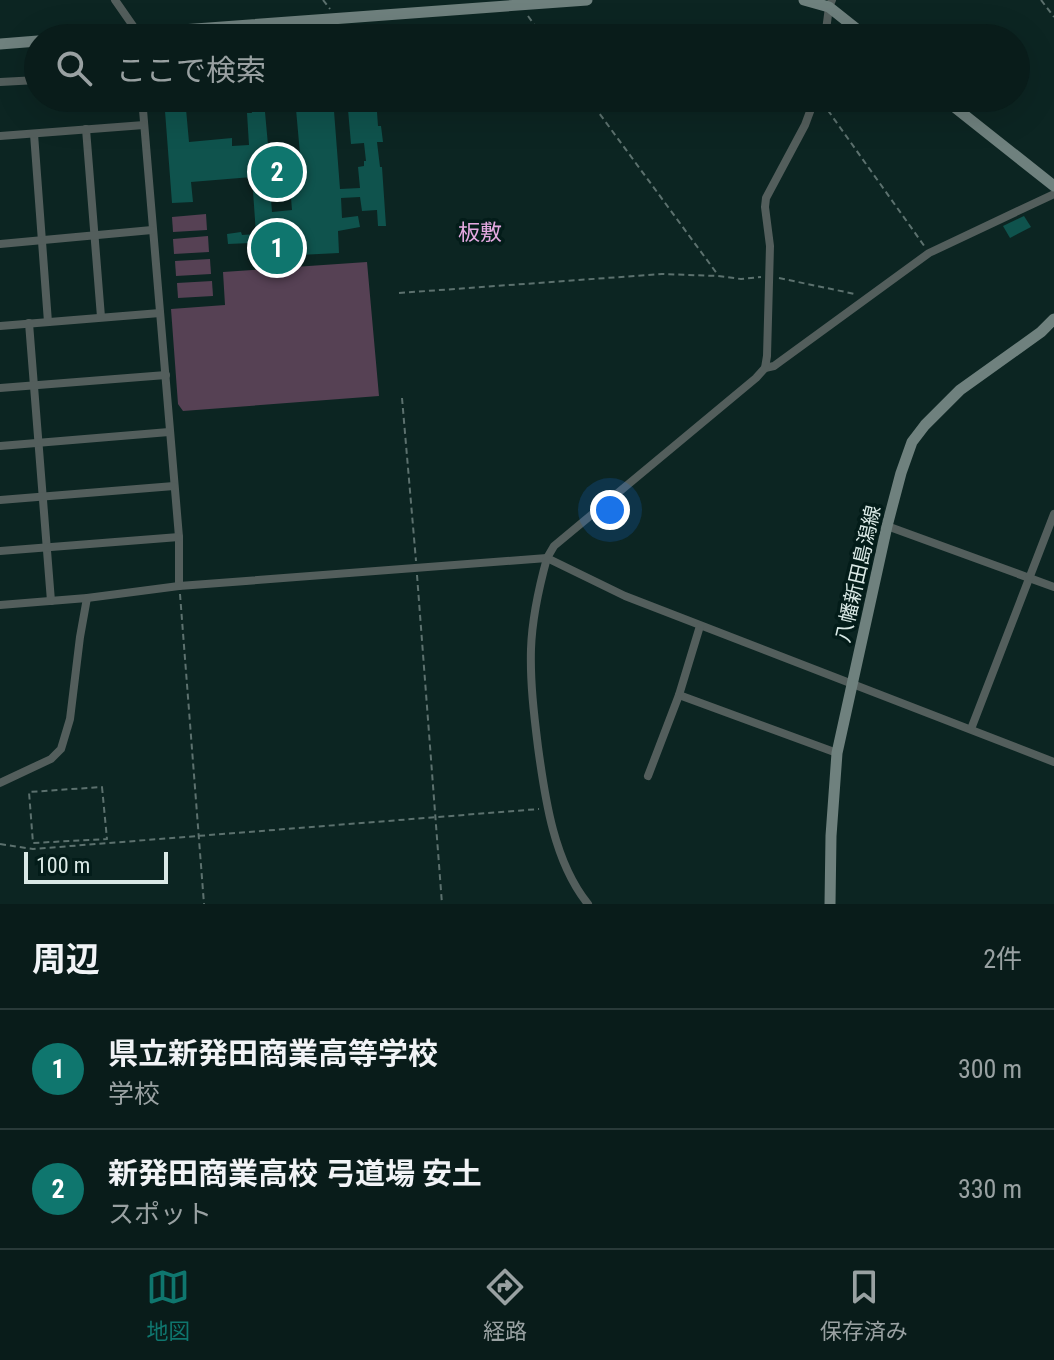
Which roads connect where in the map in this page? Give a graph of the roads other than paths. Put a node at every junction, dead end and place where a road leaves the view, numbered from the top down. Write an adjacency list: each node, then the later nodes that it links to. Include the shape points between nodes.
1 (115, 0): 5 (street)
2 (587, 0): 6 (main road)
3 (804, 0): 4 (main road)
4 (831, 4): 7 (street); 8 (main road)
5 (131, 24)
6 (274, 24)
7 (827, 24)
8 (853, 24)
9 (24, 42): 10 (main road)
10 (0, 44)
11 (24, 81): 12 (street)
12 (0, 82)
13 (143, 112): 16 (street)
14 (811, 112): 32 (street, via 766,198 770,246)
15 (961, 112): 20 (main road)
16 (144, 125): 17 (street); 22 (street)
17 (86, 129): 18 (street); 23 (street)
18 (34, 134): 19 (street); 24 (street)
19 (0, 136)
20 (1054, 186)
21 (1054, 194): 32 (street, via 929,253)
22 (152, 230): 23 (street); 26 (street)
23 (95, 236): 24 (street); 27 (street)
24 (42, 241): 25 (street); 29 (street)
25 (0, 244)
26 (160, 313): 27 (street); 33 (street)
27 (101, 317): 29 (street)
28 (1054, 319): 43 (main road, 八幡新田島潟線, via 960,390 925,425 904,463)
29 (48, 322): 30 (street)
30 (29, 323): 31 (street); 34 (street)
31 (0, 326)
32 (765, 368): 47 (street, via 554,546)
33 (166, 375): 34 (street); 36 (street)
34 (34, 386): 35 (street); 37 (street)
35 (0, 388)
36 (169, 432): 37 (street); 39 (street)
37 (39, 443): 38 (street); 40 (street)
38 (0, 446)
39 (174, 486): 40 (street); 44 (street)
40 (43, 497): 41 (street); 45 (street)
41 (0, 500)
42 (1054, 514): 48 (street)
43 (887, 526): 48 (street); 55 (main road, 八幡新田島潟線)
44 (179, 537): 45 (street); 49 (street)
45 (47, 548): 46 (street); 52 (street)
46 (0, 551)
47 (547, 558): 49 (street); 54 (street); 62 (street, via 531,647 536,732 548,808 569,873)
48 (1029, 578): 50 (street); 57 (street)
49 (179, 586): 51 (street)
50 (1054, 587)
51 (87, 598): 52 (street); 61 (street, via 61,749)
52 (51, 601): 53 (street)
53 (0, 605)
54 (700, 626): 55 (street); 56 (street)
55 (853, 684): 57 (street); 58 (main road, 八幡新田島潟線)
56 (679, 695): 58 (street); 60 (street)
57 (971, 729): 59 (street)
58 (837, 753): 63 (main road, 八幡新田島潟線)
59 (1054, 762)
60 (648, 776)
61 (0, 783)
62 (588, 904)
63 (830, 904)

